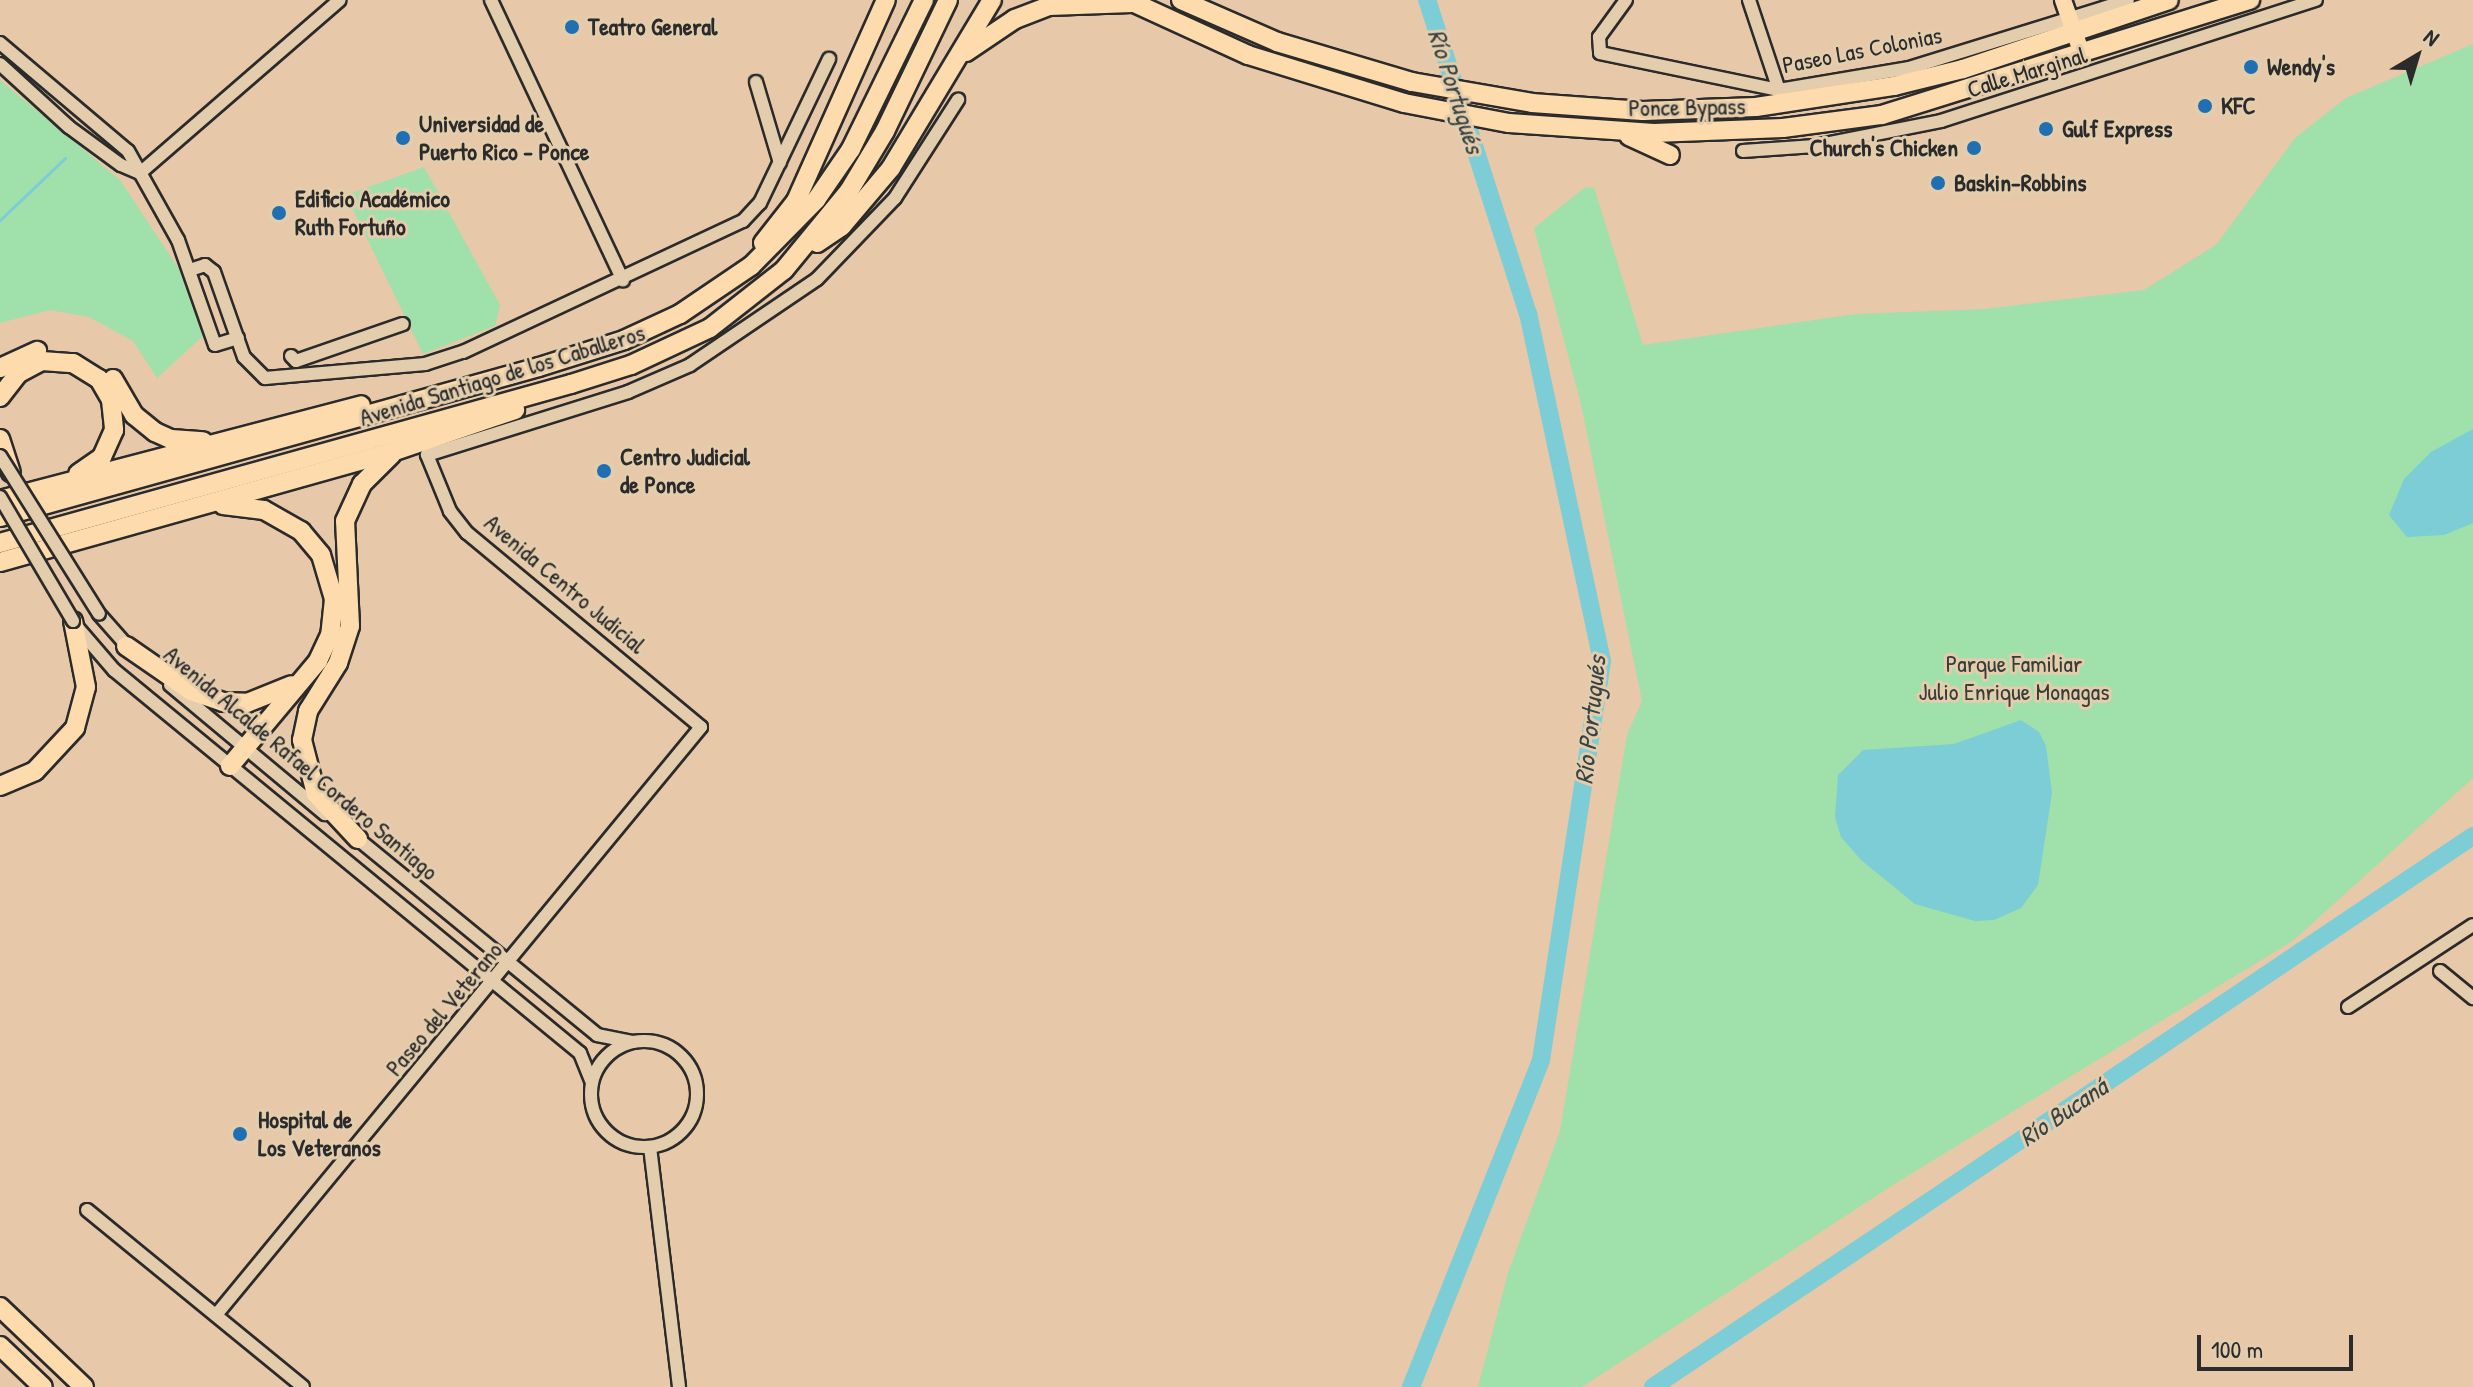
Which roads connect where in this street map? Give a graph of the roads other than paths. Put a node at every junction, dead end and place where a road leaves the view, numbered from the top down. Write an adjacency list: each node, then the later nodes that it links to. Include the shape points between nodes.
1 (340, 0): 30 (street)
2 (491, 0): 33 (street)
3 (884, 0): 34 (highway, via 796,201)
4 (924, 0): 34 (highway, Avenida Santiago de los Caballeros, via 832,180 783,238)
5 (948, 0): 31 (highway, Avenida Santiago de los Caballeros, via 869,160)
6 (992, 0): 19 (highway)
7 (1181, 0): 16 (highway, Ponce Bypass, via 1251,33 1359,69 1475,96 1556,106 1710,111 1789,103 1963,69)
8 (1626, 0): 23 (street, Paseo Las Colonias, via 1599,37 1600,53)
9 (1749, 0): 23 (street)
10 (2063, 0): 16 (main road)
11 (2128, 0): 16 (street, Paseo Las Colonias)
12 (2169, 0): 16 (highway, Ponce Bypass)
13 (2250, 0): 18 (highway, Ponce Bypass)
14 (2316, 0): 25 (street, Calle Marginal, via 2089,77)
15 (1130, 1): 19 (highway, via 1049,6 1005,25); 26 (highway, Ponce Bypass, via 1248,55 1367,92 1464,115)
16 (2071, 25): 18 (main road); 23 (street, Paseo Las Colonias, via 1909,68)
17 (0, 43): 30 (street, via 128,151)
18 (2082, 54): 25 (highway, Ponce Bypass)
19 (961, 56): 31 (highway, via 891,168 842,226)
20 (829, 59): 29 (street)
21 (0, 64): 30 (street, via 69,127)
22 (756, 82): 29 (street)
23 (1779, 90)
24 (958, 100): 56 (street, Avenida Centro Judicial, via 895,198 817,279 690,365 628,392 427,455 450,511 467,533)
25 (1896, 121): 26 (highway, Ponce Bypass); 27 (street, Calle Marginal, via 1815,146)
26 (1619, 132): 28 (highway)
27 (1743, 151)
28 (1670, 155)
29 (780, 163): 33 (street, via 760,203 743,221)
30 (140, 173): 32 (street)
31 (798, 256): 39 (highway, Avenida Santiago de los Caballeros, via 733,313 688,340)
32 (190, 270): 36 (street, via 205,265 214,272); 36 (street, via 215,345)
33 (623, 280): 38 (street, via 425,364)
34 (730, 283): 41 (highway, Avenida Santiago de los Caballeros, via 624,340)
35 (403, 324): 38 (street, via 294,359)
36 (238, 338): 38 (street, via 252,368 265,378)
37 (2, 365): 43 (highway, via 46,350 82,355 109,374 134,415 155,432 181,441)
38 (303, 377)
39 (537, 394): 44 (highway, via 513,412); 51 (highway, Avenida Santiago de los Caballeros)
40 (0, 397): 47 (highway, via 19,373 50,360 86,369 107,392 115,424 107,450 86,471)
41 (397, 407): 43 (highway, via 359,405); 50 (highway, Avenida Santiago de los Caballeros)
42 (0, 439): 46 (highway, bridge)
43 (213, 441): 47 (highway)
44 (395, 451): 49 (highway); 60 (highway, via 362,484 345,521 350,626 338,663 308,711 302,740 316,794)
45 (0, 456): 46 (street, Avenida Alcalde Rafael Cordero Santiago, bridge)
46 (13, 479): 54 (street, Avenida Alcalde Rafael Cordero Santiago, bridge, via 99,614)
47 (47, 488): 48 (highway)
48 (0, 498): 53 (street, Avenida Alcalde Rafael Cordero Santiago, bridge)
49 (208, 504): 52 (highway); 55 (highway, via 274,514 301,531 321,555 331,581 334,616 324,652)
50 (0, 517)
51 (0, 543)
52 (0, 562)
53 (73, 621): 58 (street, Avenida Alcalde Rafael Cordero Santiago, via 114,670); 59 (highway, via 86,687 75,728 35,771)
54 (126, 646): 55 (highway, via 191,691 223,702 261,699); 57 (street, Avenida Alcalde Rafael Cordero Santiago)
55 (301, 680): 57 (highway)
56 (701, 727): 62 (street, Paseo del Veterano)
57 (244, 748): 58 (highway); 60 (street, Avenida Alcalde Rafael Cordero Santiago)
58 (230, 766): 64 (street, Avenida Alcalde Rafael Cordero Santiago)
59 (0, 786)
60 (358, 839): 62 (street, Avenida Alcalde Rafael Cordero Santiago)
61 (2473, 925): 66 (street)
62 (510, 964): 64 (street, Paseo del Veterano); 67 (street, Avenida Alcalde Rafael Cordero Santiago, via 597,1035)
63 (2440, 971): 65 (street)
64 (494, 983): 68 (street, Avenida Alcalde Rafael Cordero Santiago, via 580,1053); 72 (street, Paseo del Veterano)
65 (2473, 998)
66 (2348, 1007)
67 (633, 1042): 68 (street, via 606,1057); 69 (street, via 672,1049 695,1081 691,1120 677,1135)
68 (592, 1083): 69 (street, via 594,1112 605,1129 621,1142)
69 (650, 1147): 77 (street)
70 (87, 1210): 72 (street)
71 (0, 1307): 75 (highway)
72 (216, 1315): 76 (street)
73 (0, 1346): 74 (highway)
74 (43, 1387)
75 (84, 1387)
76 (303, 1387)
77 (679, 1387)

